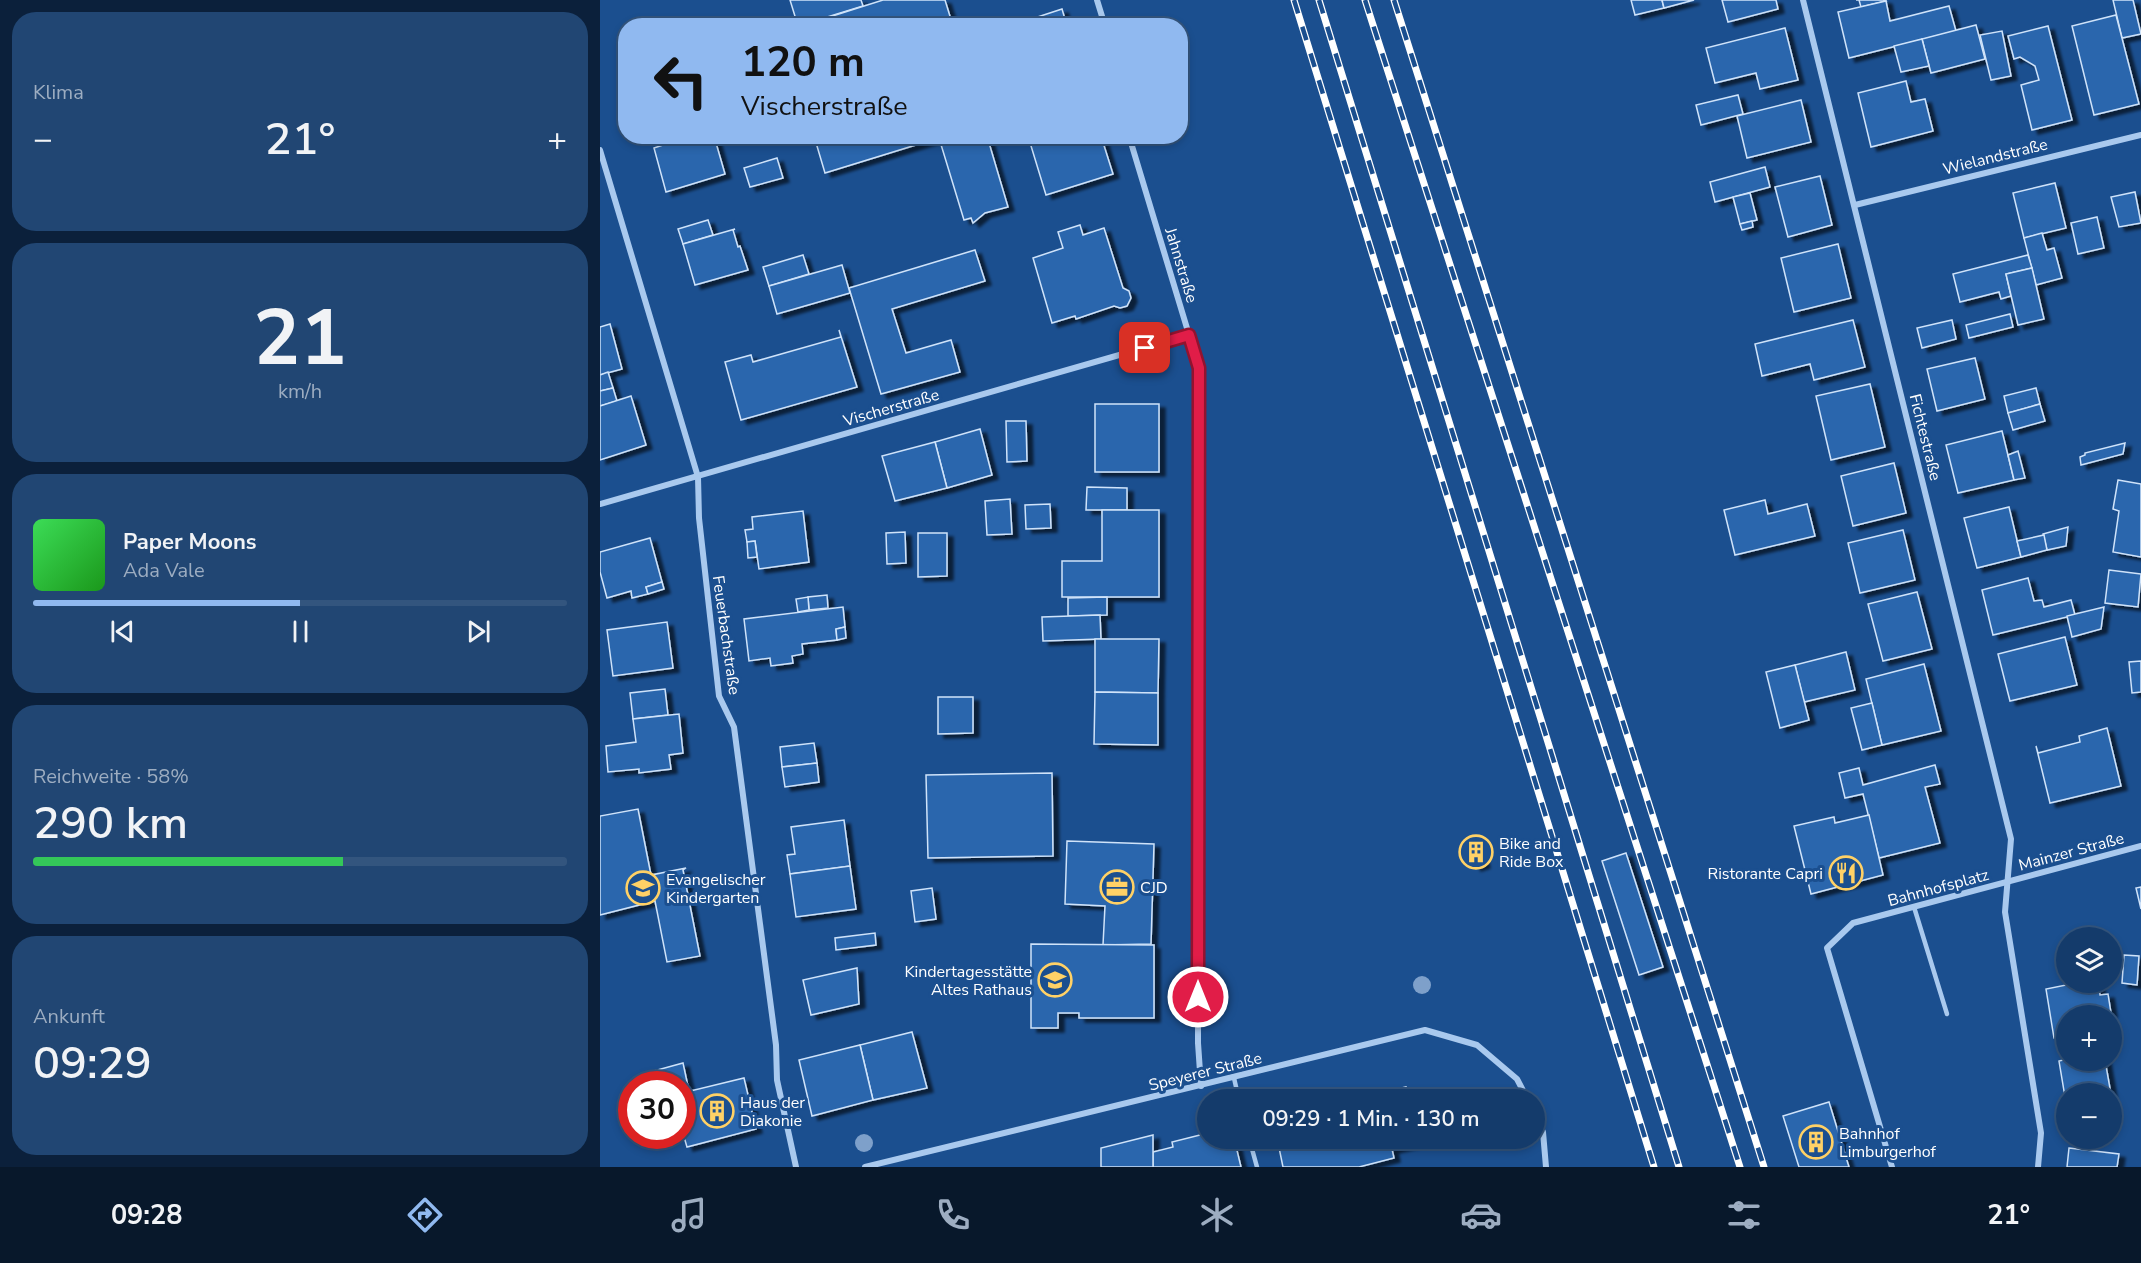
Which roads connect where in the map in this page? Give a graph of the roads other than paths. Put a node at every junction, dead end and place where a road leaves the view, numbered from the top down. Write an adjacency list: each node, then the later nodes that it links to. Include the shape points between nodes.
1 (1097, 0): 3 (street)
2 (1803, 0): 7 (street, Fichtestraße)
3 (1103, 18)
4 (2141, 135): 7 (street, Wielandstraße)
5 (1132, 144): 8 (street, Jahnstraße)
6 (600, 150): 9 (street, Feuerbachstraße)
7 (1855, 205): 12 (street, Fichtestraße, via 2011,839)
8 (1189, 335): 9 (street, Vischerstraße); 16 (street, Jahnstraße, via 1199,368 1198,1043)
9 (698, 477): 10 (street, Vischerstraße); 21 (street, Feuerbachstraße, via 719,696 734,728 776,1046 777,1080)
10 (600, 504)
11 (2141, 846): 12 (street, Mainzer Straße)
12 (2008, 883): 13 (street, Bahnhofsplatz); 26 (street, Bahnhofsplatz, via 2005,912 2041,1133)
13 (1914, 907): 14 (lane); 25 (street, Bahnhofsplatz, via 1853,923 1827,948)
14 (1947, 1014)
15 (1234, 1078): 16 (street, Speyerer Straße); 17 (lane); 18 (street, Speyerer Straße, via 1425,1030 1477,1045 1518,1079)
16 (1202, 1086): 22 (street, Speyerer Straße)
17 (1236, 1089)
18 (1523, 1089)
19 (1252, 1149): 23 (lane)
20 (1545, 1149): 24 (street)
21 (796, 1167)
22 (865, 1167)
23 (1257, 1167)
24 (1546, 1167)
25 (1892, 1167)
26 (2038, 1167)

